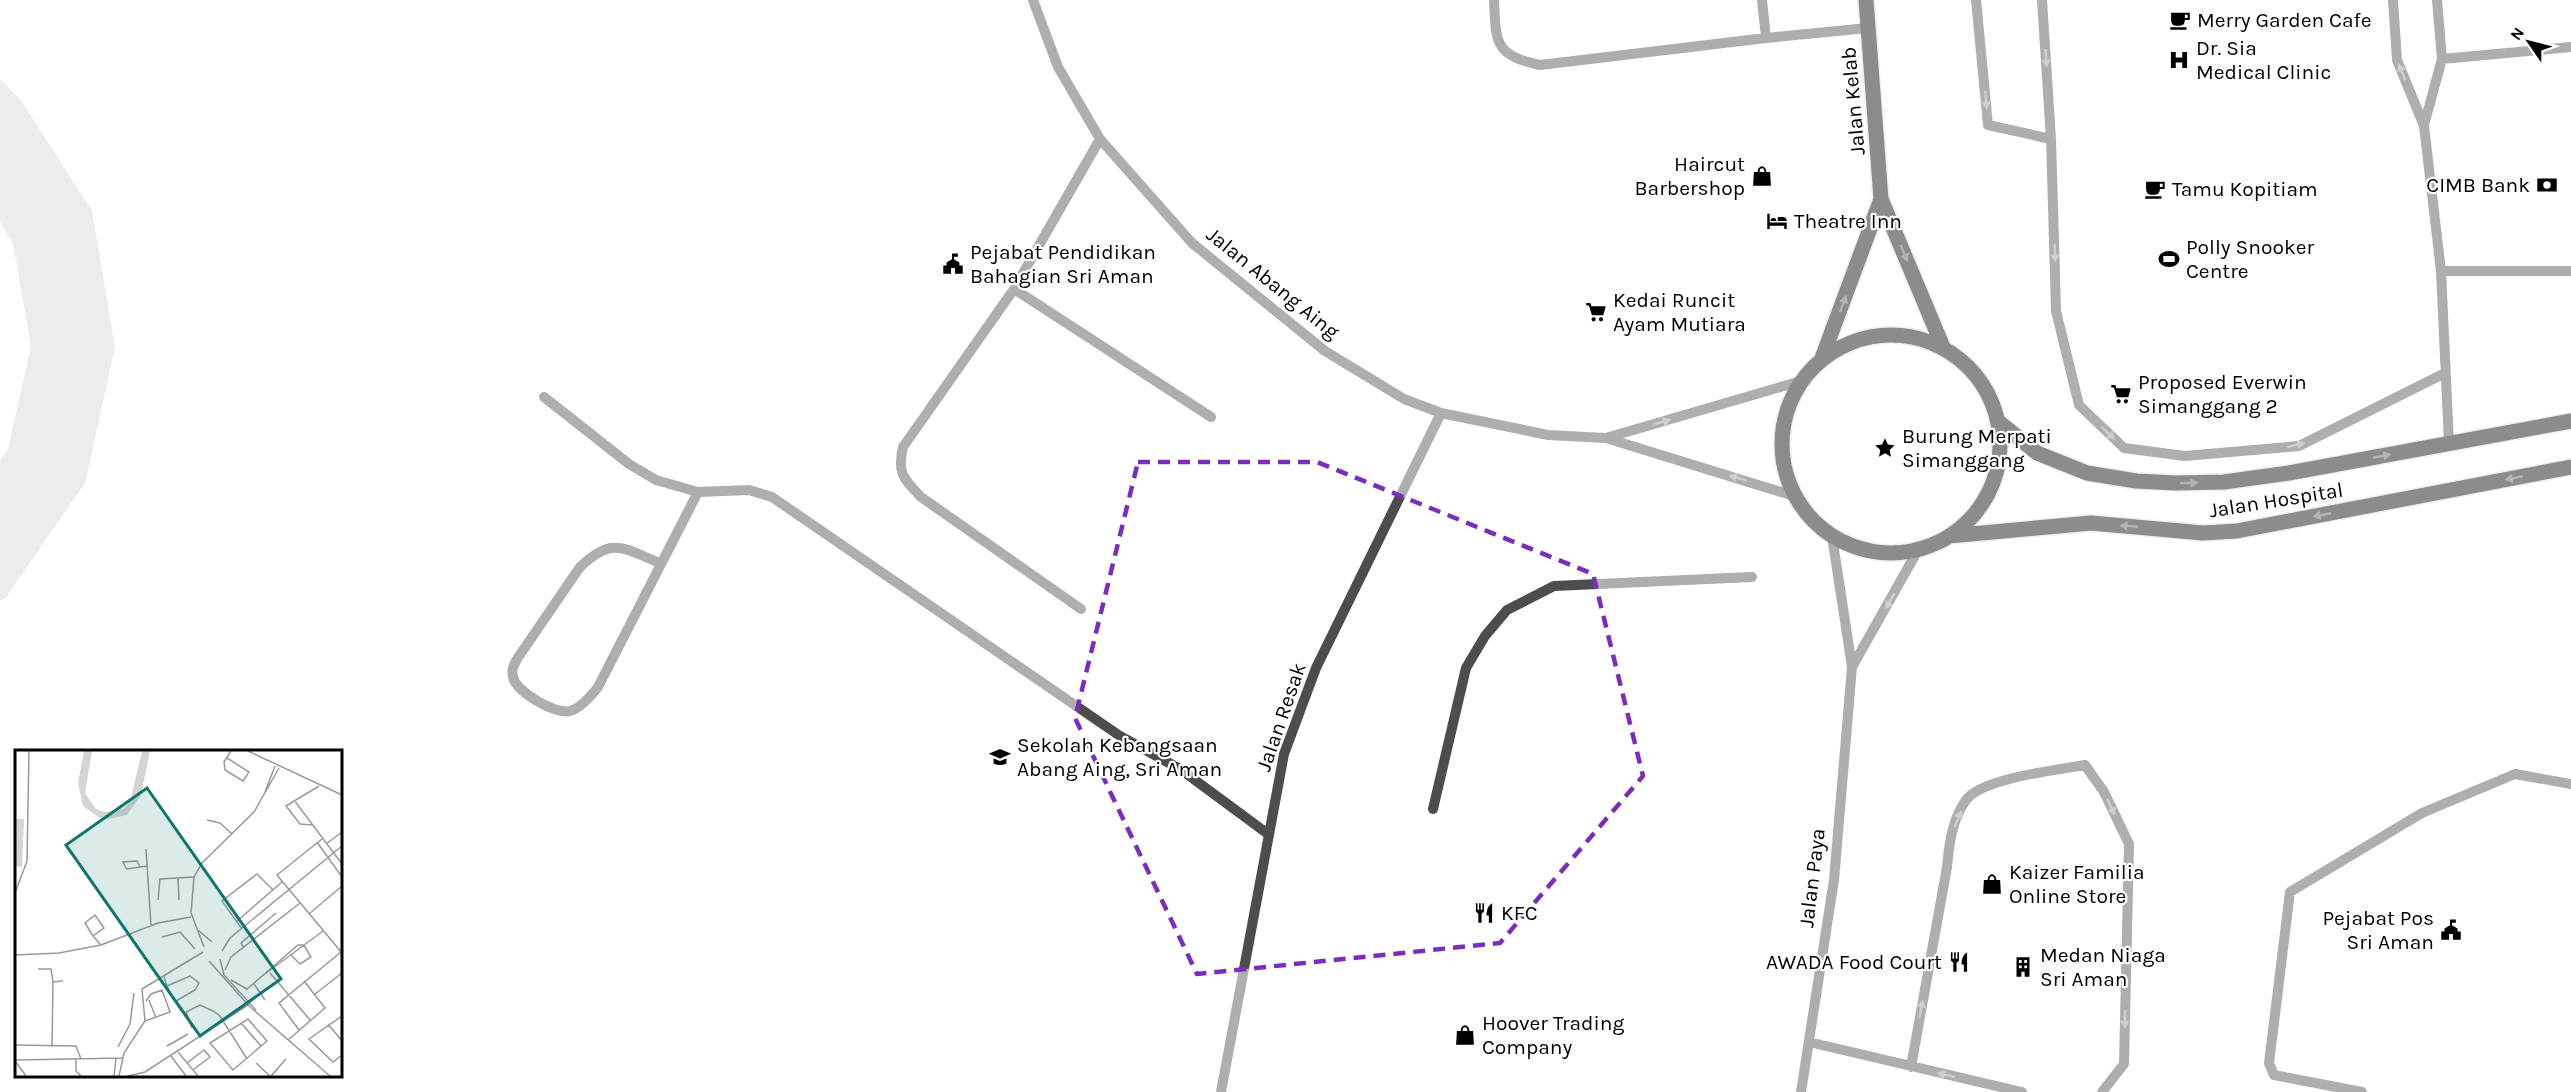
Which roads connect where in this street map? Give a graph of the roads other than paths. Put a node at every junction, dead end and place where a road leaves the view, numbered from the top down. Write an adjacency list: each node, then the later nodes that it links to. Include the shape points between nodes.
1 (1033, 0): 14 (street, Jalan Abang Aing, via 1058,67)
2 (1494, 0): 10 (street, via 1496,37 1503,49 1516,60 1540,66)
3 (1762, 0): 10 (street)
4 (1866, 0): 9 (main road, Jalan Kelab)
5 (1976, 0): 15 (street, one-way to 15, via 1988,125)
6 (2042, 0): 15 (street, one-way to 15)
7 (2393, 0): 13 (street, one-way to 7, via 2397,60)
8 (2437, 0): 12 (street)
9 (1868, 28): 10 (street); 16 (main road, Jalan Kelab)
10 (1766, 38)
11 (2571, 47): 12 (street)
12 (2442, 58): 13 (street)
13 (2424, 126): 17 (street)
14 (1100, 139): 19 (street); 25 (street, Jalan Abang Aing, via 1192,243 1325,351 1404,399)
15 (2051, 139): 22 (street, one-way to 22, via 2056,311 2079,405 2124,448 2185,456 2299,446)
16 (1881, 199): 20 (main road, Jalan Kelab, one-way to 20); 21 (main road, Jalan Kelab, one-way to 16)
17 (2442, 271): 18 (street); 22 (street)
18 (2571, 271)
19 (1014, 289): 26 (street); 39 (street, via 903,447 899,463 904,479 921,497)
20 (1943, 347): 21 (main road, via 1913,336 1881,334 1850,341); 28 (main road, via 1969,366 1988,392)
21 (1822, 358): 23 (main road)
22 (2445, 373): 30 (street)
23 (1801, 381): 29 (street, one-way to 23); 33 (main road, via 1787,408 1781,438 1784,468)
24 (544, 397): 32 (street, via 629,464 656,480)
25 (1441, 412): 29 (street, Jalan Abang Aing, via 1548,435); 43 (street, Jalan Resak, via 1316,668 1284,754)
26 (1211, 417)
27 (2571, 421): 30 (main road, Jalan Hospital)
28 (1999, 422): 30 (main road, Jalan Hospital, one-way to 30, via 2037,453 2087,473 2176,483 2224,482 2289,473); 34 (main road, via 2000,455 1991,487 1974,515)
29 (1606, 438): 33 (street, one-way to 29)
30 (2449, 443)
31 (2571, 467): 34 (main road, Jalan Hospital, one-way to 34, via 2238,531 2091,523)
32 (698, 492): 37 (street); 43 (street, via 749,490 772,496 1120,736 1180,769)
33 (1794, 496): 35 (main road, via 1810,519)
34 (1949, 536): 36 (main road)
35 (1832, 537): 36 (main road, via 1859,549 1888,553); 40 (street)
36 (1918, 550): 40 (street, one-way to 40)
37 (660, 563): 37 (street, via 598,687 587,700 568,712 559,711 525,694 516,685 513,668 517,659 580,567 591,557 602,549 617,546)
38 (1752, 577): 42 (street, via 1554,586 1507,610 1466,668)
39 (1081, 609)
40 (1852, 667): 44 (street, Jalan Paya, via 1833,880)
41 (2571, 784): 50 (street, via 2515,774 2422,813 2290,892 2269,1063 2274,1075)
42 (1433, 809)
43 (1268, 834): 46 (street, Jalan Resak)
44 (1809, 1042): 45 (street); 47 (street, Jalan Paya)
45 (1911, 1067): 48 (street, one-way to 45); 49 (street, one-way to 49, via 1950,838 1966,799 1999,781 2085,765 2104,792 2128,844 2124,1064)
46 (1221, 1092)
47 (1801, 1092)
48 (2022, 1092)
49 (2102, 1092)
50 (2362, 1092)

